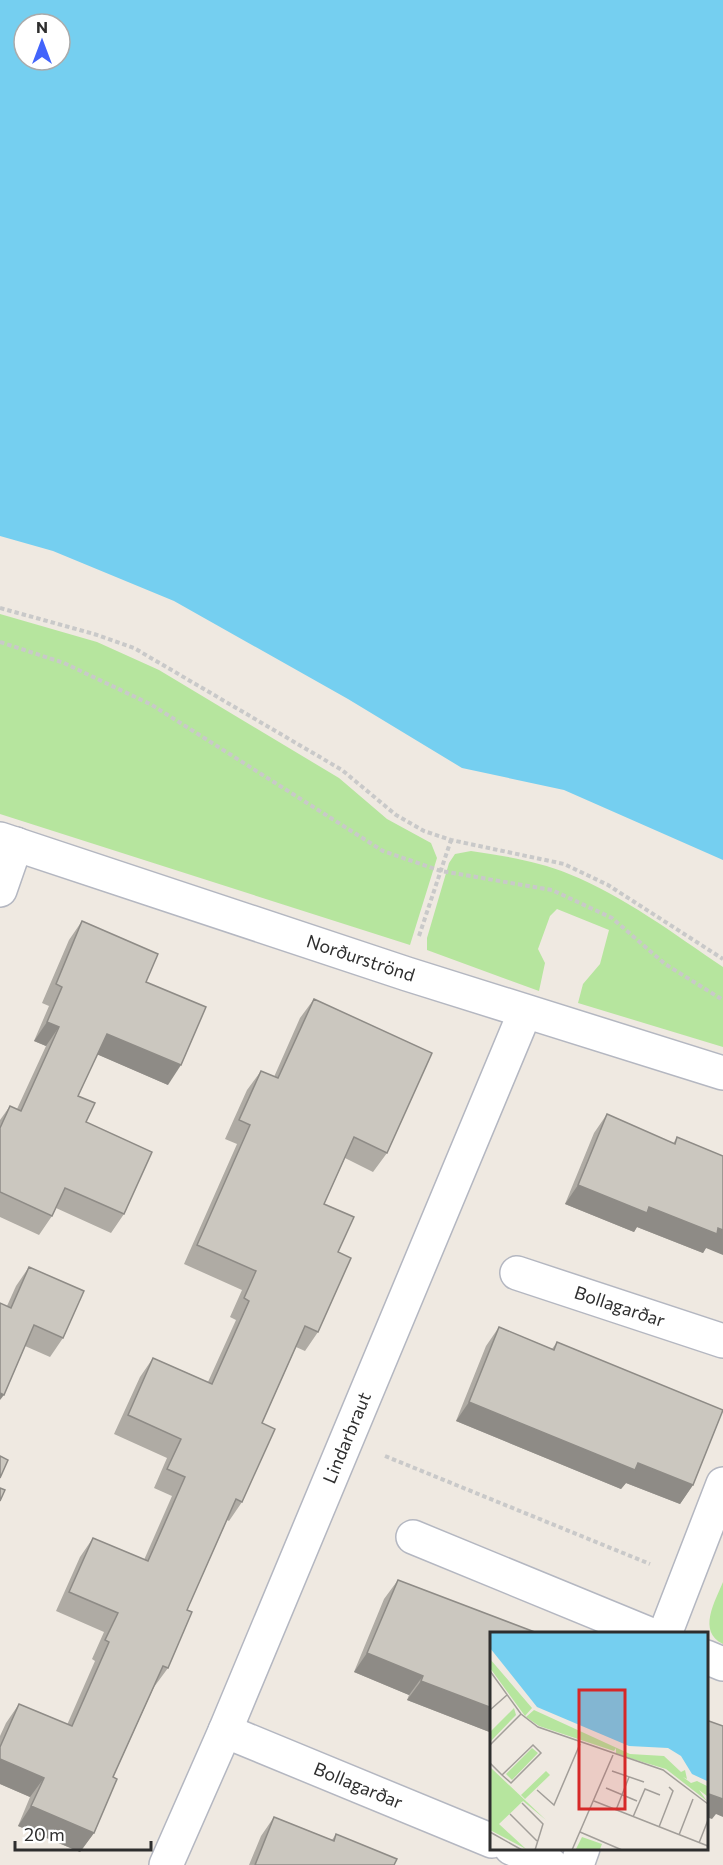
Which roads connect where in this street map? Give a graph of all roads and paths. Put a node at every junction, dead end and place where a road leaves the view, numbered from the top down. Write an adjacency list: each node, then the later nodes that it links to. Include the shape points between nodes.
1 (0, 608): 3 (path, via 134,648 342,770 396,815)
2 (0, 642): 5 (path, via 64,663 152,705 383,851)
3 (451, 840): 5 (path); 8 (path, via 564,864 617,891)
4 (8, 842): 6 (street); 10 (street, Norðurströnd)
5 (441, 871): 7 (path); 9 (path, via 552,890 612,918 665,964)
6 (0, 890)
7 (418, 942)
8 (723, 959)
9 (723, 1000)
10 (525, 1012): 11 (street, Norðurströnd); 22 (street, Lindarbraut)
11 (723, 1073)
12 (517, 1273): 13 (street, Bollagarðar)
13 (723, 1341)
14 (380, 1454): 17 (path)
15 (723, 1484): 17 (street)
16 (413, 1537): 18 (street)
17 (687, 1579): 19 (street)
18 (644, 1632)
19 (666, 1632)
20 (708, 1658): 21 (street)
21 (723, 1664)
22 (225, 1731): 23 (street, Bollagarðar); 26 (street, Lindarbraut)
23 (490, 1840)
24 (516, 1850): 27 (street)
25 (582, 1850): 28 (street)
26 (166, 1865)
27 (551, 1865)
28 (577, 1865)

